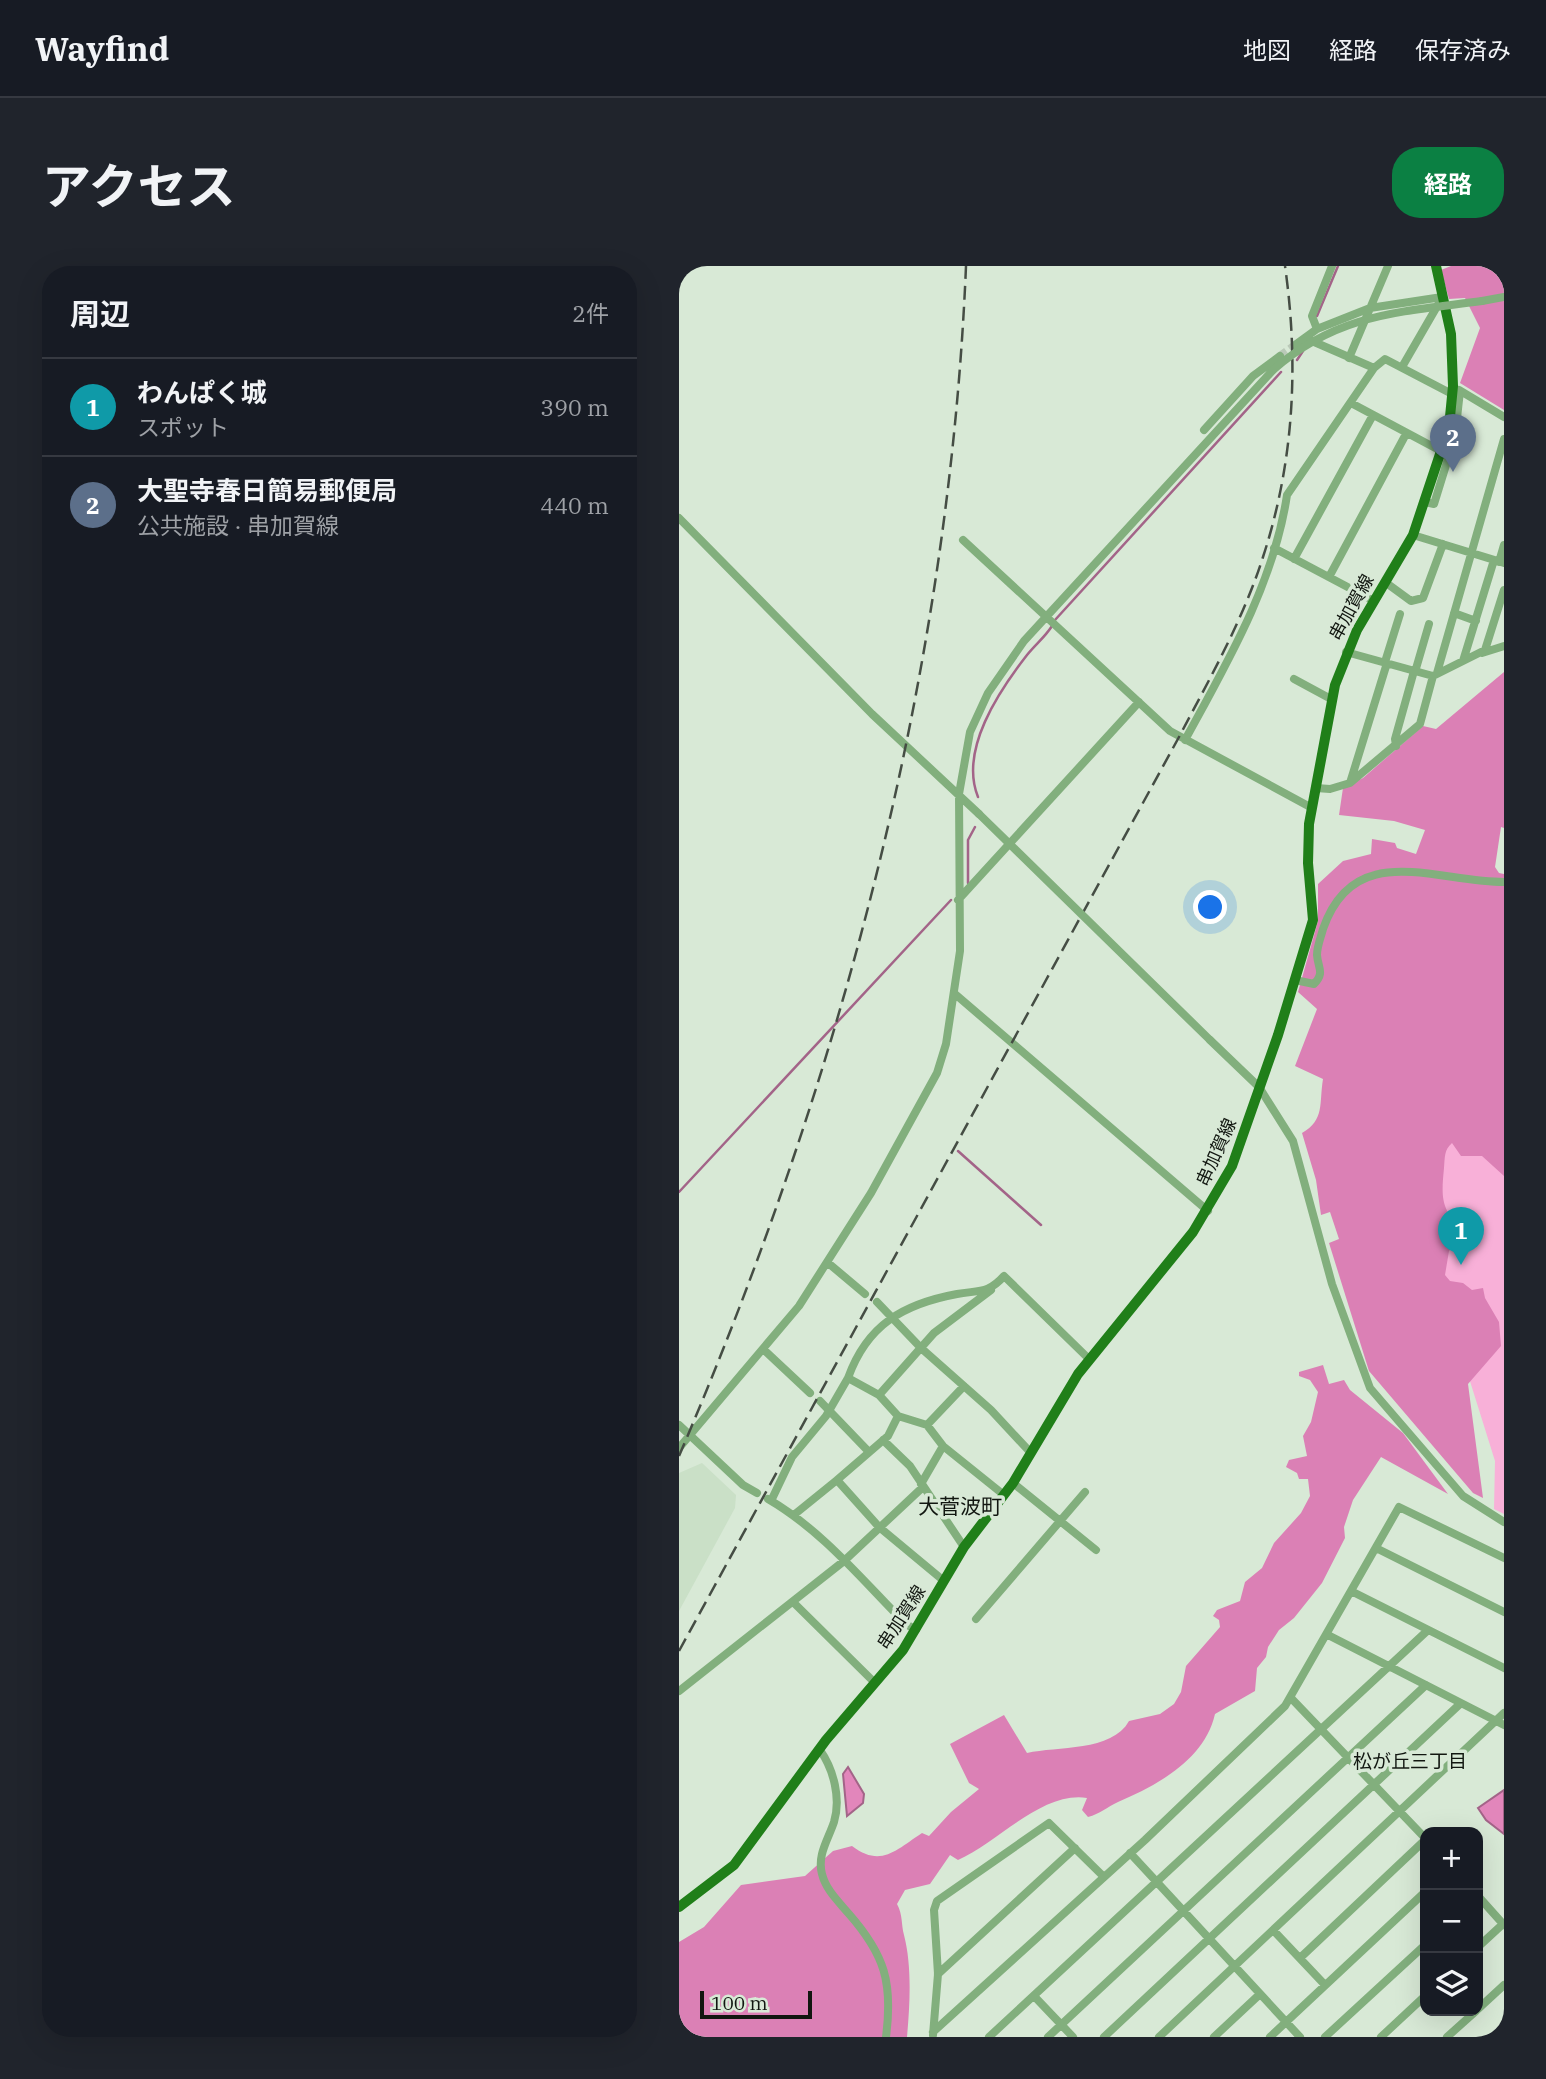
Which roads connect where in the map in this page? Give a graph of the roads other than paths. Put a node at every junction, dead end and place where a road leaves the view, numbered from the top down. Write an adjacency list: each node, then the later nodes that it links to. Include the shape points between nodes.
1 (1332, 266): 7 (street, via 1312,316)
2 (1388, 266): 6 (street)
3 (1436, 266): 5 (main road, 串加賀線)
4 (1504, 297): 38 (street, bridge, via 1395,310 1356,321 1303,346 1273,370)
5 (1442, 298): 6 (street); 12 (street); 14 (main road, 串加賀線, via 1451,334)
6 (1370, 308): 7 (street); 11 (street)
7 (1317, 329): 8 (street)
8 (1305, 338): 9 (street); 11 (street)
9 (1295, 345)
10 (1280, 356): 18 (street, via 1253,376)
11 (1349, 358): 13 (street)
12 (1402, 367): 13 (street, via 1385,359); 14 (street)
13 (1374, 368): 15 (street)
14 (1455, 390): 17 (street); 21 (main road, 串加賀線); 22 (street, via 1455,436 1434,505)
15 (1351, 403): 16 (street); 28 (street, via 1287,495)
16 (1373, 415): 19 (street); 30 (street)
17 (1504, 417)
18 (1204, 430)
19 (1406, 434): 21 (street); 32 (street)
20 (1504, 439): 29 (street)
21 (1441, 451): 22 (main road, 串加賀線)
22 (1425, 502): 24 (main road, 串加賀線)
23 (679, 518): 55 (street, via 872,714)
24 (1413, 534): 26 (street); 33 (main road, 串加賀線)
25 (963, 540): 38 (street)
26 (1443, 544): 29 (street); 33 (street, via 1423,598 1411,601)
27 (1504, 545): 31 (street)
28 (1274, 548): 30 (street); 51 (street, via 1233,652)
29 (1472, 553): 31 (street); 36 (street)
30 (1294, 559): 32 (street)
31 (1499, 562): 39 (street)
32 (1329, 577): 35 (street)
33 (1385, 582): 35 (main road, 串加賀線)
34 (1504, 590): 43 (street)
35 (1374, 601): 42 (main road, 串加賀線)
36 (1454, 613): 39 (street); 47 (street)
37 (1400, 614): 45 (street)
38 (1046, 617): 50 (street); 55 (street, via 1000,672 977,714)
39 (1476, 621): 44 (street)
40 (1429, 624): 46 (street)
41 (1504, 646): 43 (street)
42 (1346, 652): 45 (street); 49 (main road, 串加賀線)
43 (1482, 653): 44 (street)
44 (1464, 661): 47 (street)
45 (1386, 662): 46 (street); 53 (street)
46 (1415, 671): 47 (street); 52 (street)
47 (1435, 675): 52 (street, via 1420,724)
48 (1294, 679): 49 (street)
49 (1331, 699): 54 (main road, 串加賀線)
50 (1139, 702): 51 (street); 58 (street)
51 (1185, 740): 56 (street)
52 (1396, 746): 53 (street)
53 (1350, 783): 54 (street)
54 (1316, 788): 56 (main road, 串加賀線)
55 (959, 794): 58 (street); 61 (street, bridge)
56 (1312, 808): 59 (main road, 串加賀線, via 1307,840 1313,920)
57 (1504, 882): 59 (street, via 1388,871 1361,879 1331,908 1318,944 1318,979 1314,984)
58 (958, 900): 60 (street, via 960,951)
59 (1295, 981): 61 (main road, 串加賀線)
60 (955, 994): 62 (street); 63 (street, via 946,1044 924,1101)
61 (1259, 1087): 62 (main road, 串加賀線, via 1232,1166); 94 (street, via 1293,1141 1332,1284 1370,1388 1462,1496)
62 (1208, 1211): 70 (main road, 串加賀線)
63 (827, 1262): 65 (street); 69 (street)
64 (991, 1290): 67 (street, via 919,1302); 68 (street); 70 (street, via 1005,1276)
65 (865, 1294)
66 (877, 1302): 67 (street)
67 (890, 1317): 68 (street); 71 (street, via 864,1345)
68 (921, 1348): 72 (street); 74 (street)
69 (764, 1350): 73 (street); 80 (street)
70 (1089, 1359): 85 (main road, 串加賀線)
71 (848, 1378): 74 (street); 76 (street)
72 (964, 1386): 79 (street); 85 (street)
73 (810, 1392)
74 (879, 1395): 77 (street)
75 (820, 1401): 76 (street)
76 (829, 1411): 84 (street); 92 (street, via 792,1457 770,1500)
77 (898, 1416): 79 (street); 81 (street)
78 (679, 1425): 80 (street)
79 (927, 1425): 82 (street)
80 (690, 1436): 83 (street); 90 (street)
81 (883, 1440): 84 (street); 88 (street)
82 (943, 1446): 88 (street); 91 (street)
83 (679, 1448)
84 (869, 1452): 86 (street)
85 (1031, 1453): 87 (main road, 串加賀線)
86 (837, 1480): 92 (street); 95 (street)
87 (1013, 1483): 91 (main road, 串加賀線); 93 (street)
88 (922, 1485): 95 (street); 96 (street)
89 (1085, 1492): 93 (street)
90 (757, 1493)
91 (1004, 1495): 96 (main road, 串加賀線)
92 (795, 1514): 100 (street)
93 (1060, 1520): 98 (street); 105 (street)
94 (1504, 1522)
95 (879, 1527): 100 (street); 101 (street)
96 (964, 1547): 101 (main road, 串加賀線)
97 (1376, 1548): 99 (street, via 1401,1507); 102 (street); 104 (street)
98 (1096, 1550)
99 (1504, 1558)
100 (844, 1560): 103 (street); 106 (street)
101 (944, 1581): 106 (main road, 串加賀線)
102 (1351, 1591): 107 (street); 108 (street)
103 (793, 1602): 111 (street); 113 (street)
104 (1504, 1612)
105 (976, 1619)
106 (916, 1630): 111 (main road, 串加賀線)
107 (1427, 1631): 109 (street); 110 (street)
108 (1328, 1635): 109 (street); 114 (street)
109 (1390, 1667): 112 (street); 117 (street)
110 (1504, 1668)
111 (875, 1683): 118 (main road, 串加賀線)
112 (1426, 1685): 115 (street); 119 (street)
113 (679, 1691)
114 (1291, 1698): 117 (street); 125 (street)
115 (1461, 1703): 116 (street); 120 (street)
116 (1502, 1719): 121 (street)
117 (1323, 1728): 119 (street); 127 (street)
118 (820, 1751): 130 (main road, 串加賀線, via 734,1866); 150 (street, via 829,1765 837,1804 821,1857 822,1875 827,1889 862,1929 884,1965 890,2004)
119 (1351, 1757): 120 (street); 131 (street)
120 (1375, 1784): 121 (street); 134 (street)
121 (1400, 1811): 122 (street); 133 (street)
122 (1420, 1833)
123 (1420, 1844): 137 (street)
124 (1075, 1848): 126 (street); 139 (street); 139 (street, via 1049,1823 937,1901)
125 (1130, 1853): 126 (street); 127 (street)
126 (1103, 1876): 149 (street)
127 (1157, 1882): 131 (street); 143 (street)
128 (1420, 1897): 140 (street)
129 (1483, 1901): 132 (street)
130 (679, 1908)
131 (1184, 1911): 134 (street); 148 (street)
132 (1504, 1924): 135 (street)
133 (1273, 1930): 137 (street); 138 (street)
134 (1209, 1938): 138 (street); 154 (street)
135 (1483, 1943)
136 (1420, 1950): 159 (street)
137 (1300, 1958): 140 (street)
138 (1235, 1966): 142 (street); 155 (street)
139 (938, 1974): 149 (street)
140 (1325, 1985): 147 (street)
141 (1504, 1985): 145 (street)
142 (1260, 1994): 147 (street); 156 (street)
143 (1034, 1996): 148 (street); 151 (street)
144 (1420, 2001): 160 (street)
145 (1483, 2004)
146 (1470, 2016): 161 (street)
147 (1286, 2022): 157 (street); 158 (street)
148 (1061, 2025): 152 (street); 153 (street)
149 (933, 2035)
150 (885, 2037)
151 (989, 2037)
152 (1048, 2037)
153 (1073, 2037)
154 (1104, 2037)
155 (1159, 2037)
156 (1214, 2037)
157 (1270, 2037)
158 (1300, 2037)
159 (1325, 2037)
160 (1381, 2037)
161 (1447, 2037)

